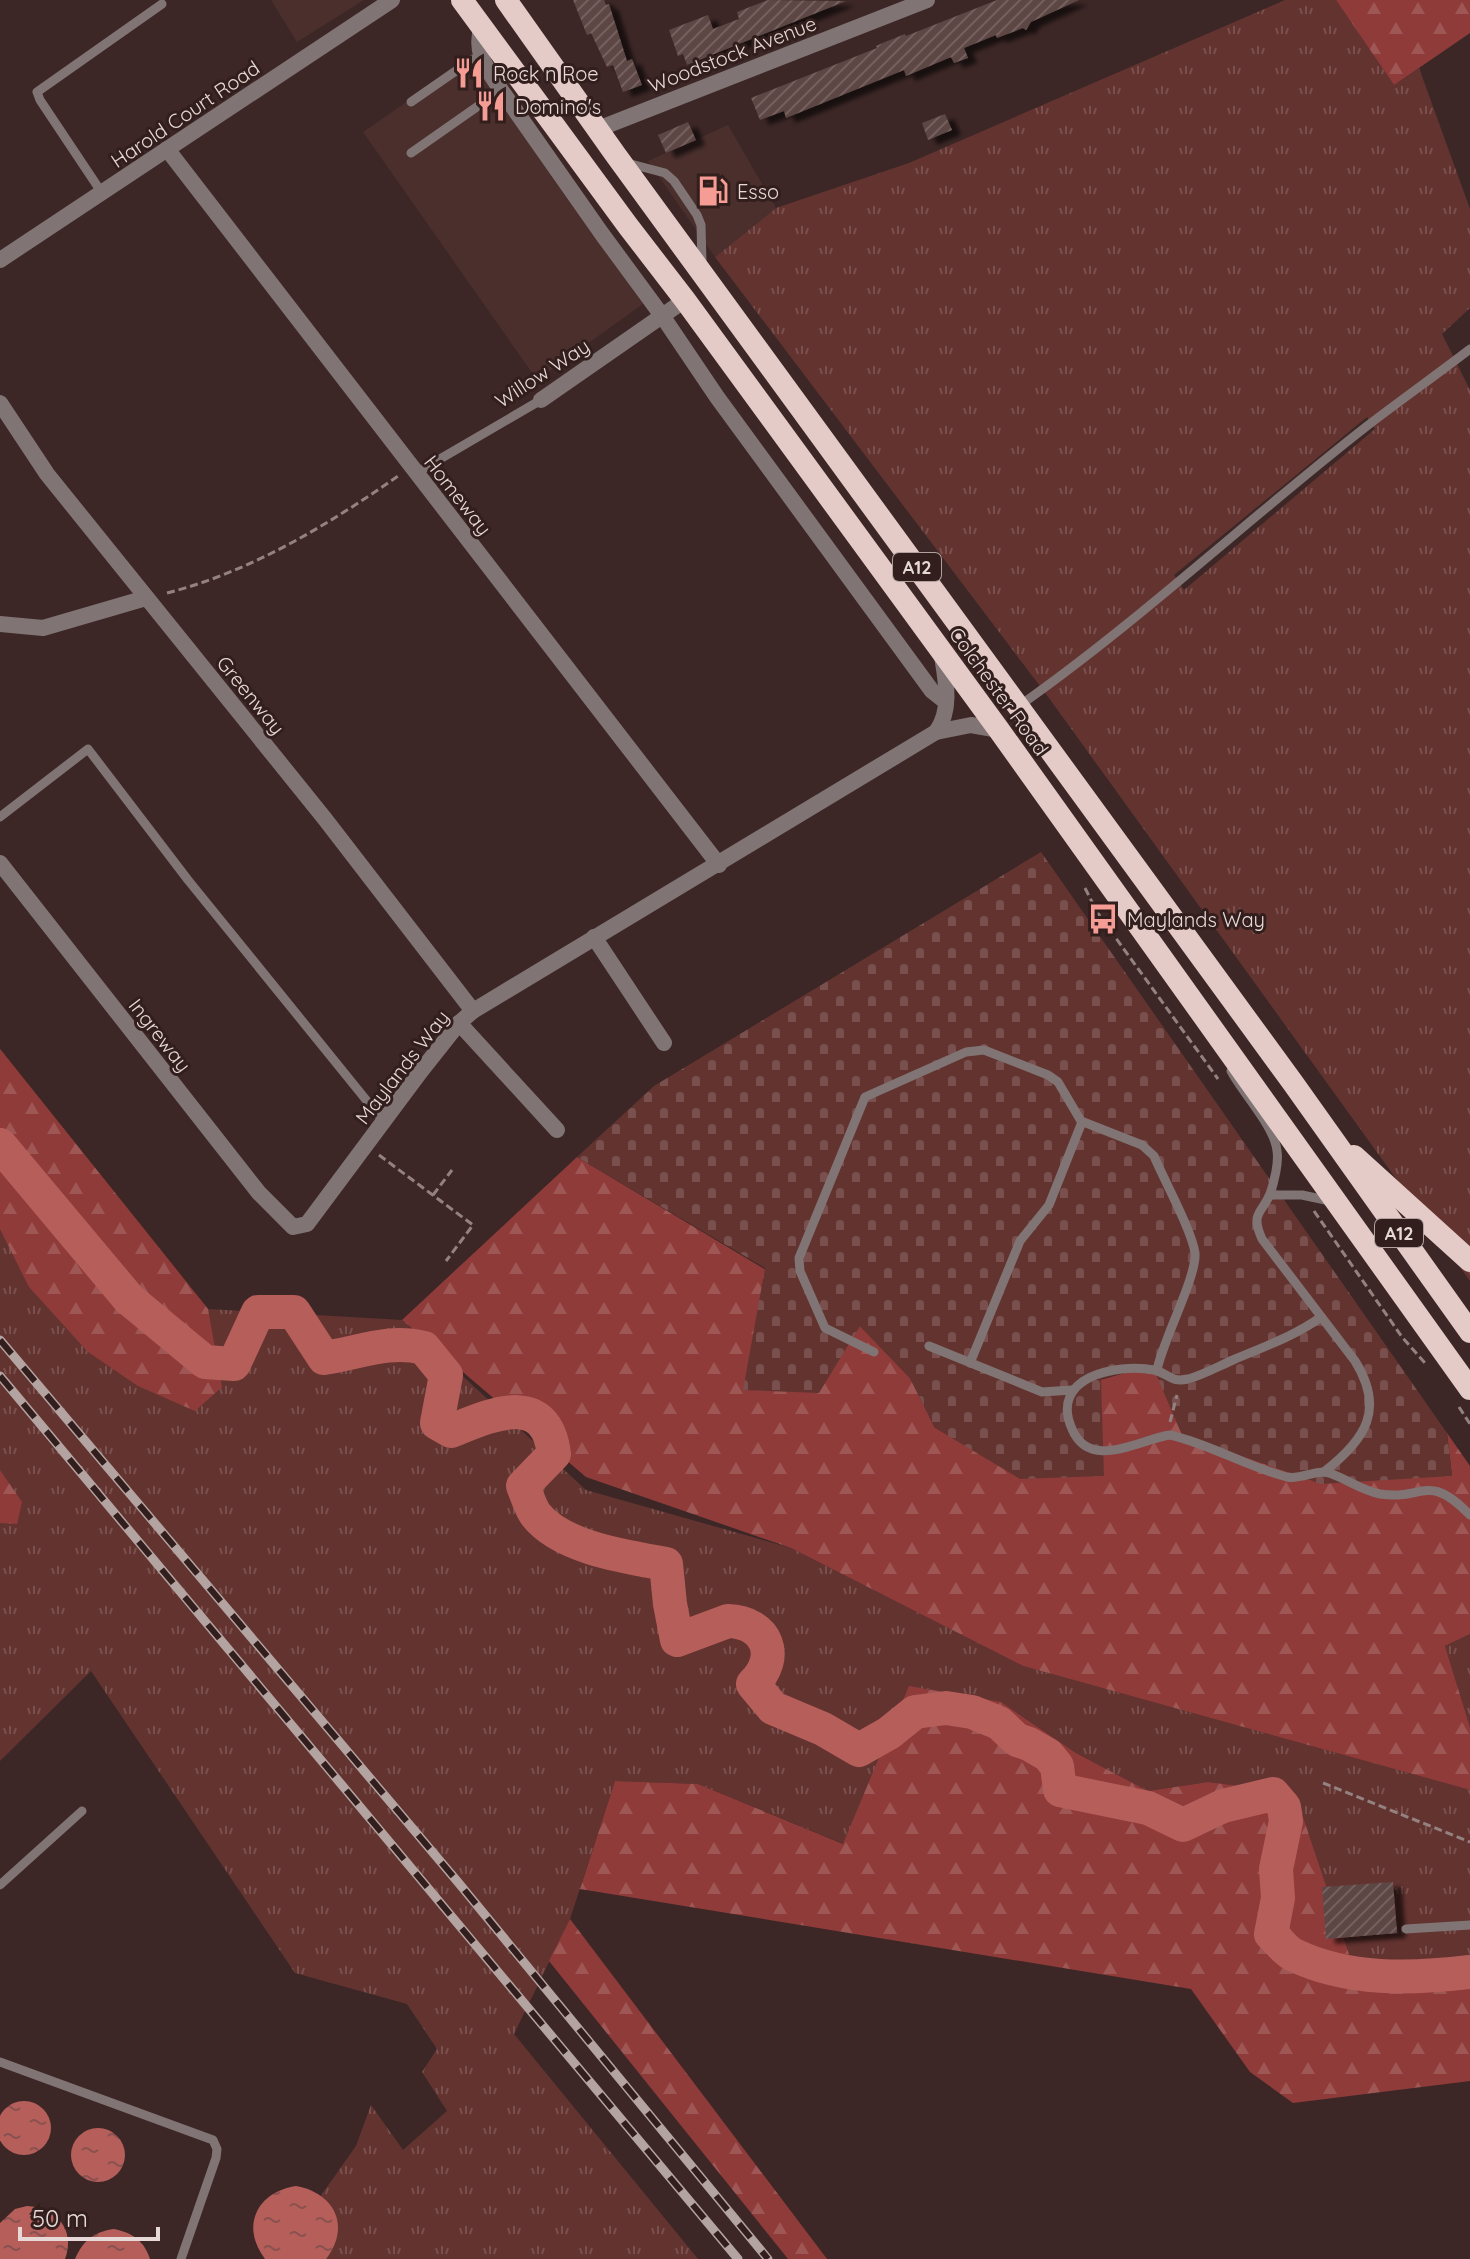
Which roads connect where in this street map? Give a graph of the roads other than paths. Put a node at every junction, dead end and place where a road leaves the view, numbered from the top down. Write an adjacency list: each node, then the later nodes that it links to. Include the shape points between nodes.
1 (392, 0): 11 (street, Harold Court Road)
2 (462, 0): 6 (highway, Colchester Road / A12)
3 (506, 0): 10 (highway, Colchester Road / A12)
4 (927, 0): 10 (street, Woodstock Avenue)
5 (162, 4): 14 (lane, via 37,92)
6 (482, 26): 7 (street); 17 (highway, Colchester Road / A12)
7 (481, 60): 8 (street, Colchester Road); 9 (lane, via 473,59)
8 (501, 90): 12 (lane); 18 (street, Colchester Road)
9 (411, 102)
10 (598, 129): 13 (highway, Colchester Road / A12)
11 (167, 149): 14 (street, Harold Court Road); 22 (street, Homeway)
12 (411, 153)
13 (615, 154): 16 (highway, Colchester Road / A12); 16 (lane, via 674,181 701,225)
14 (102, 193): 15 (street, Harold Court Road)
15 (0, 260)
16 (707, 282): 27 (highway, Colchester Road / A12)
17 (685, 300): 18 (street, Willow Way); 25 (highway, Colchester Road / A12)
18 (663, 317): 20 (street, Willow Way); 26 (street, Colchester Road, via 860,596)
19 (1470, 349): 27 (lane)
20 (541, 400): 22 (lane, Willow Way)
21 (0, 403): 23 (street, Greenway, via 47,474)
22 (413, 470): 32 (street, Homeway)
23 (146, 598): 24 (street, via 43,628); 34 (street, Greenway)
24 (0, 624)
25 (942, 652): 26 (street); 28 (highway, Colchester Road / A12)
26 (946, 704): 28 (street, Colchester Road); 29 (street)
27 (1019, 706): 41 (highway, Colchester Road / A12)
28 (989, 728): 29 (street, Maylands Way, via 964,725); 35 (highway, Colchester Road / A12)
29 (936, 732): 32 (street, Maylands Way)
30 (0, 817): 38 (lane, via 88,749)
31 (0, 863): 44 (street, Ingreway, via 259,1193)
32 (719, 865): 33 (street, Maylands Way)
33 (594, 937): 34 (street, Maylands Way); 37 (street)
34 (473, 1011): 36 (street, Maylands Way)
35 (1203, 1018): 42 (lane, via 1275,1143 1278,1154); 43 (highway, Colchester Road / A12)
36 (459, 1023): 38 (street, Maylands Way); 40 (street)
37 (664, 1043)
38 (384, 1122): 44 (street, Maylands Way, via 307,1224)
39 (1082, 1122): 49 (lane, via 1058,1082 984,1050 966,1052 865,1097 798,1264 825,1328); 50 (lane, via 1049,1205 1020,1241); 51 (lane, via 1149,1150 1192,1243 1195,1262)
40 (557, 1130)
41 (1328, 1135): 45 (highway, A12); 47 (highway, Colchester Road / A12)
42 (1270, 1195): 43 (lane); 46 (lane, via 1261,1206 1257,1229)
43 (1338, 1203): 53 (highway, Colchester Road / A12)
44 (293, 1227)
45 (1470, 1261)
46 (1321, 1317): 51 (lane, via 1181,1380 1168,1379); 54 (lane, via 1364,1376 1371,1400 1361,1438)
47 (1470, 1332)
48 (929, 1346): 50 (lane)
49 (874, 1352)
50 (970, 1363): 52 (lane, via 1042,1392)
51 (1157, 1370): 52 (lane, via 1113,1371 1080,1381)
52 (1072, 1390): 54 (lane, via 1066,1407 1071,1428 1091,1448 1121,1450 1170,1435 1290,1478)
53 (1463, 1396)
54 (1325, 1471): 55 (lane, via 1384,1495 1441,1492)
55 (1470, 1515)
56 (82, 1811): 57 (lane)
57 (0, 1885)
58 (1470, 1925): 59 (lane)
59 (1406, 1929)
60 (0, 2062): 61 (lane, via 213,2140 216,2158)
61 (181, 2259)

